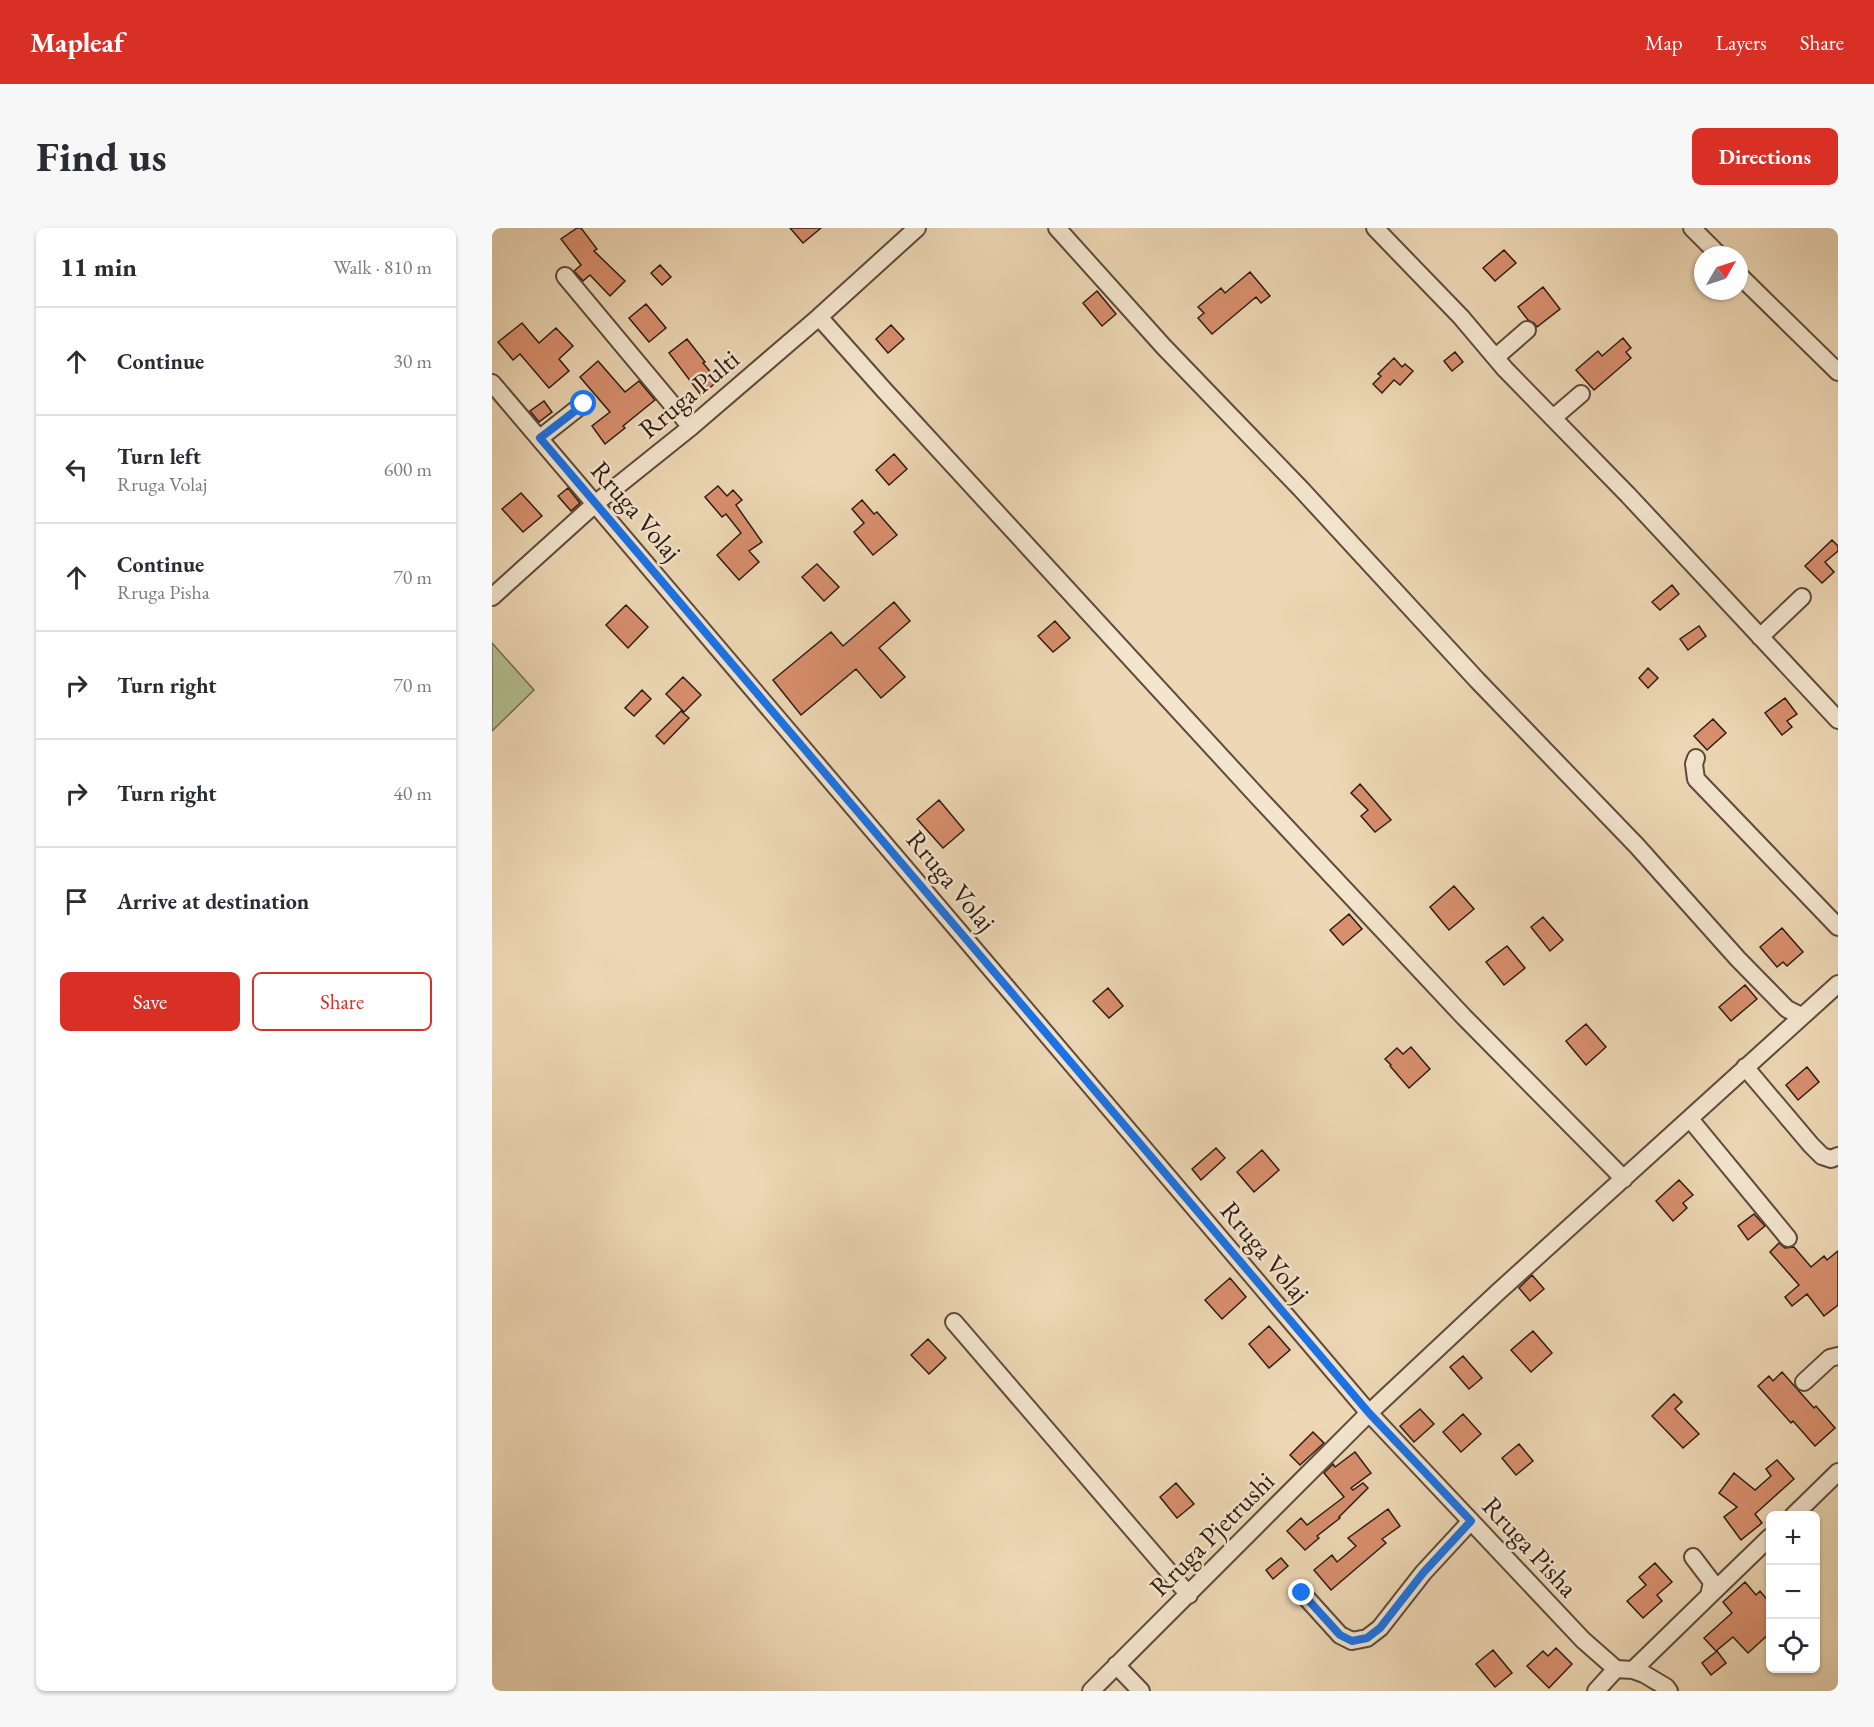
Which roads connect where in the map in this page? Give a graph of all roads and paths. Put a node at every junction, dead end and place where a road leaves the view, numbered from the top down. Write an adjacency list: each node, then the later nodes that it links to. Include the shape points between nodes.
1 (917, 228): 8 (street, Rruga Pulti)
2 (1057, 228): 26 (street, via 1738,958 1787,1009)
3 (1375, 228): 10 (street)
4 (1692, 228): 5 (street)
5 (1710, 246)
6 (565, 276): 16 (street)
7 (1748, 284): 11 (street)
8 (819, 317): 16 (street, Rruga Pulti); 30 (street, via 1259,798 1464,1017)
9 (1527, 330): 10 (street)
10 (1496, 357): 15 (street)
11 (1838, 372)
12 (492, 383): 17 (street, Rruga Volaj)
13 (1581, 394): 15 (street)
14 (584, 404): 17 (street)
15 (1553, 418): 21 (street)
16 (691, 427): 18 (street, Rruga Pulti)
17 (540, 438): 18 (street, Rruga Volaj)
18 (596, 503): 19 (street, Rruga Pulti); 35 (street, Rruga Volaj)
19 (492, 597)
20 (1802, 597): 21 (street)
21 (1760, 636): 22 (street)
22 (1838, 720)
23 (1696, 758): 24 (street, via 1696,779)
24 (1838, 927)
25 (1838, 984): 26 (street, Rruga Pjetrushi)
26 (1802, 1016): 27 (street, Rruga Pjetrushi)
27 (1745, 1067): 28 (street, Rruga Pjetrushi); 29 (street, via 1822,1156)
28 (1690, 1119): 30 (street, Rruga Pjetrushi); 31 (street)
29 (1838, 1156)
30 (1624, 1179): 35 (street, Rruga Pjetrushi)
31 (1788, 1238)
32 (954, 1322): 42 (street)
33 (1838, 1356): 34 (street, via 1830,1358)
34 (1804, 1382)
35 (1369, 1413): 38 (street, Rruga Pisha); 42 (street, Rruga Pjetrushi)
36 (1838, 1472): 37 (street)
37 (1797, 1511)
38 (1471, 1521): 41 (street, via 1380,1628 1367,1638 1352,1641 1340,1635); 45 (street, Rruga Pisha, via 1583,1640)
39 (1766, 1542): 43 (street)
40 (1693, 1557): 43 (street, via 1712,1582)
41 (1302, 1593)
42 (1189, 1594): 44 (street, Rruga Pjetrushi)
43 (1709, 1596): 45 (street)
44 (1116, 1665): 46 (street, Rruga Pjetrushi); 47 (street)
45 (1625, 1670): 48 (street); 49 (street, Rruga Pisha, via 1644,1674)
46 (1091, 1691)
47 (1141, 1691)
48 (1596, 1691)
49 (1669, 1691)

